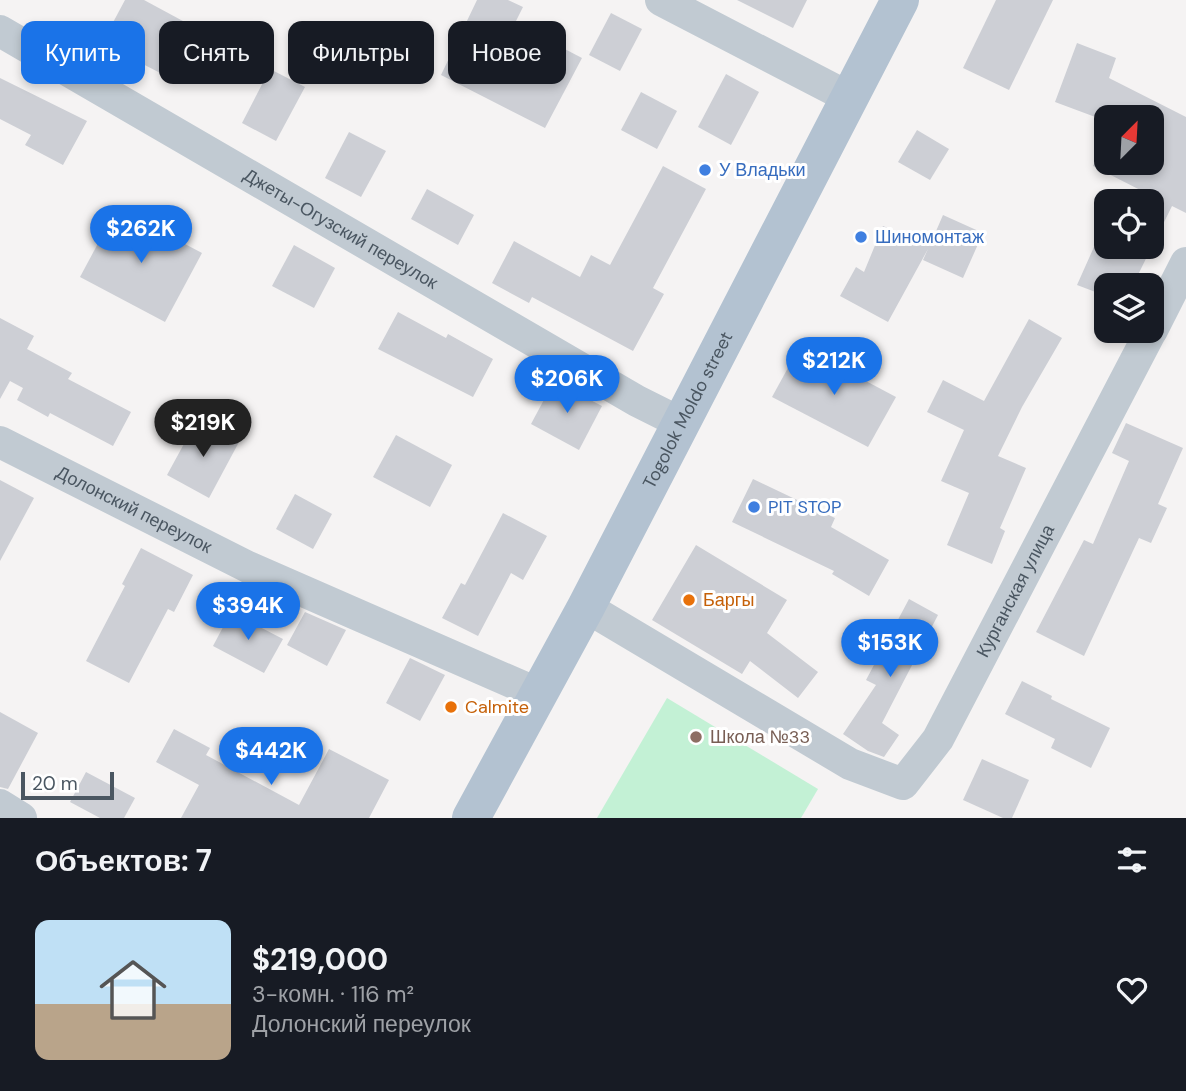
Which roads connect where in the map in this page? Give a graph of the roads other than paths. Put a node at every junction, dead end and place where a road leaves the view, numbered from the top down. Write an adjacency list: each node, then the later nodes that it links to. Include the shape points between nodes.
1 (661, 0): 4 (street)
2 (900, 0): 4 (main road, Togolok Moldo street)
3 (0, 31): 8 (street, Джеты-Огузский переулок)
4 (850, 98): 8 (main road, Togolok Moldo street)
5 (1186, 263): 6 (street, Курганская улица)
6 (1164, 305)
7 (1144, 343): 10 (street, Курганская улица, via 939,739 903,784 850,764)
8 (681, 423): 10 (main road, Togolok Moldo street)
9 (0, 442): 11 (street, Долонский переулок, via 248,567)
10 (586, 607): 11 (main road, Togolok Moldo street)
11 (539, 694): 14 (main road, Togolok Moldo street)
12 (0, 805): 13 (street)
13 (21, 818)
14 (471, 818)

